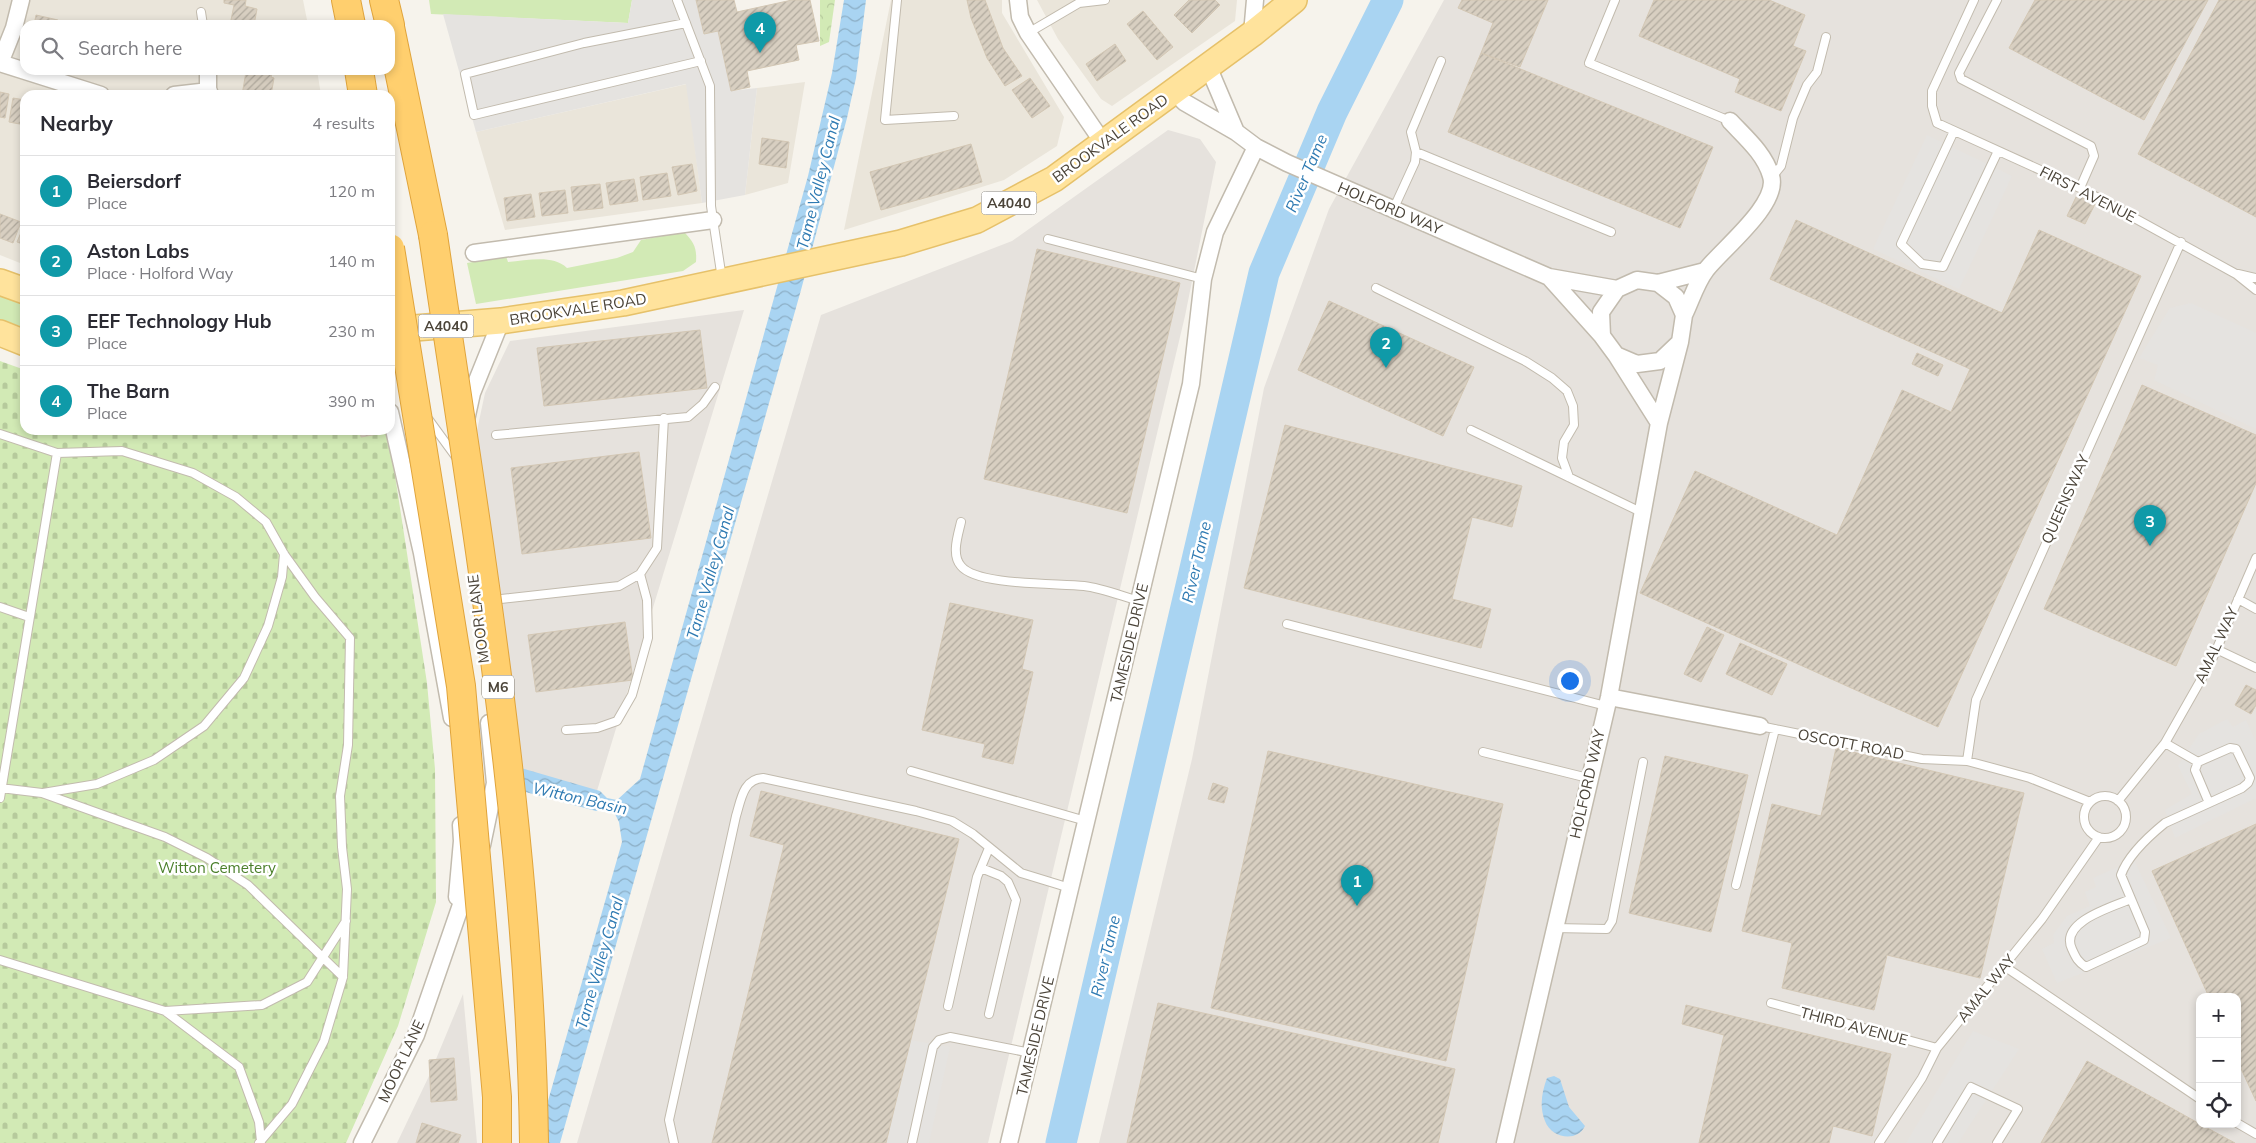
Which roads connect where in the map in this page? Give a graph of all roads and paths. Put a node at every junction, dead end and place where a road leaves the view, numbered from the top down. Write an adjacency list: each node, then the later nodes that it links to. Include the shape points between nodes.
1 (21, 0): 24 (street)
2 (346, 0): 15 (highway)
3 (384, 0): 16 (highway, M6)
4 (678, 0): 17 (lane)
5 (897, 0): 34 (lane, via 885,120)
6 (1018, 0): 18 (street, via 1020,17)
7 (1105, 0): 18 (lane, via 1079,3)
8 (1255, 0): 19 (street)
9 (1294, 0): 19 (main road, BROOKVALE ROAD / A4040)
10 (1615, 0): 35 (lane, via 1589,63)
11 (1974, 0): 36 (lane, FIRST AVENUE, via 1932,91 1937,123)
12 (1997, 0): 43 (lane, via 1959,73 1961,79 2091,146 2094,156)
13 (201, 12): 14 (lane)
14 (202, 20)
15 (350, 20)
16 (389, 20)
17 (686, 22): 22 (lane); 22 (lane, via 584,43 465,74 474,115)
18 (1028, 33): 38 (street)
19 (1252, 34): 25 (main road, BROOKVALE ROAD / A4040)
20 (1826, 37): 42 (lane, via 1817,72 1807,84 1793,118 1781,166)
21 (395, 50): 141 (highway, M6, bridge, via 433,235 498,684 521,888)
22 (701, 61): 45 (lane, via 710,86)
23 (1441, 61): 41 (lane, via 1412,132)
24 (0, 63): 26 (street)
25 (1208, 66): 33 (main road, BROOKVALE ROAD / A4040); 37 (street)
26 (20, 69)
27 (38, 75): 30 (street)
28 (208, 75): 31 (street)
29 (360, 75): 32 (highway)
30 (85, 90)
31 (208, 90)
32 (362, 90)
33 (1175, 92): 37 (street, HOLFORD WAY, via 1184,102); 38 (main road, BROOKVALE ROAD / A4040)
34 (954, 116)
35 (1730, 121): 42 (street, via 1761,155)
36 (1954, 131): 40 (lane, FIRST AVENUE); 40 (lane, via 1901,244 1922,264 1943,267)
37 (1236, 132): 39 (street, HOLFORD WAY)
38 (1104, 144): 56 (main road, BROOKVALE ROAD / A4040, via 1054,179 977,220 901,243)
39 (1256, 147): 44 (street, HOLFORD WAY); 55 (street, TAMESIDE DRIVE, via 1215,232)
40 (1998, 151): 43 (lane, FIRST AVENUE)
41 (1416, 152): 44 (lane, via 1415,162); 46 (lane)
42 (1772, 177): 50 (street, via 1769,196 1751,224)
43 (2080, 188): 48 (lane, FIRST AVENUE)
44 (1393, 210): 52 (street, HOLFORD WAY)
45 (713, 220): 49 (street); 56 (lane)
46 (1611, 232)
47 (1048, 239): 55 (lane)
48 (2181, 242): 51 (lane, FIRST AVENUE); 101 (lane, QUEENSWAY, via 1976,700)
49 (474, 254)
50 (1705, 271): 58 (street); 63 (street)
51 (2236, 274): 54 (lane, FIRST AVENUE); 62 (lane, FIRST AVENUE)
52 (1549, 277): 61 (street, HOLFORD WAY); 67 (street, HOLFORD WAY)
53 (395, 278): 140 (highway, M6, bridge, via 462,686 496,1088)
54 (2256, 278)
55 (1203, 279): 88 (street, TAMESIDE DRIVE, via 1191,384)
56 (722, 281): 64 (main road, BROOKVALE ROAD / A4040, via 623,303)
57 (0, 282): 60 (main road)
58 (1658, 283): 61 (street, via 1637,280); 63 (street, via 1676,297)
59 (1376, 288): 81 (lane, via 1524,361 1567,391 1573,406 1574,425 1564,442 1562,458)
60 (20, 289)
61 (1617, 289): 67 (street, via 1601,312)
62 (2256, 290)
63 (1684, 315): 69 (street)
64 (502, 321): 65 (main road, BROOKVALE ROAD / A4040); 80 (street, MOOR LANE, via 472,394)
65 (395, 330)
66 (0, 334): 68 (main road)
67 (1602, 336): 70 (street)
68 (20, 341)
69 (1680, 342): 70 (street, via 1660,361 1637,364); 74 (street, HOLFORD WAY)
70 (1616, 355): 74 (street)
71 (715, 387): 72 (lane, via 703,404 688,416)
72 (664, 418): 78 (lane); 86 (lane, via 657,548)
73 (395, 422): 106 (street, MOOR LANE, via 400,433 454,731)
74 (1660, 423): 82 (street, HOLFORD WAY)
75 (412, 428): 80 (lane, via 428,420)
76 (1471, 430): 81 (lane)
77 (0, 434): 79 (lane)
78 (496, 435)
79 (57, 453): 84 (lane, via 122,451 193,473 236,497 266,522); 92 (lane)
80 (456, 457): 89 (street, MOOR LANE)
81 (1569, 477): 82 (lane)
82 (1643, 513): 96 (street, HOLFORD WAY)
83 (961, 522): 88 (lane, via 956,552 961,567 968,572 1005,581 1086,586)
84 (284, 554): 109 (lane, via 282,577 268,626 244,678 204,726 146,764 97,784); 121 (lane, via 350,638 348,745 340,796)
85 (2256, 558): 87 (lane, AMAL WAY)
86 (640, 574): 89 (lane, via 619,586); 98 (lane, via 647,600 648,638 632,695 617,721 597,728)
87 (2238, 599): 91 (lane); 94 (lane, AMAL WAY)
88 (1139, 601): 114 (street, TAMESIDE DRIVE)
89 (477, 602): 122 (street, MOOR LANE, via 491,783 483,842)
90 (0, 608): 92 (lane)
91 (2256, 609)
92 (29, 617): 108 (lane)
93 (1287, 624): 96 (lane)
94 (2216, 649): 95 (lane); 99 (lane, AMAL WAY)
95 (2256, 668)
96 (1607, 702): 97 (street, OSCOTT ROAD); 105 (street, HOLFORD WAY)
97 (1767, 727): 101 (lane, OSCOTT ROAD, via 1922,759); 118 (lane)
98 (566, 730)
99 (2165, 743): 103 (lane); 111 (lane, AMAL WAY)
100 (1483, 752): 105 (lane)
101 (1967, 761): 112 (lane, OSCOTT ROAD, via 2030,778)
102 (1643, 762): 123 (lane, via 1608,929)
103 (2198, 762): 113 (lane, via 2195,770); 113 (lane, via 2236,748 2250,778 2242,788)
104 (911, 771): 114 (lane)
105 (1588, 778): 123 (street, HOLFORD WAY)
106 (458, 783): 107 (lane); 122 (street, MOOR LANE, via 462,841)
107 (477, 783)
108 (1, 788): 109 (lane); 110 (lane)
109 (42, 793): 124 (lane, via 165,837 206,858 248,884)
110 (0, 798)
111 (2118, 801): 112 (lane, via 2109,796); 115 (lane, via 2125,814 2122,829 2116,835)
112 (2090, 802): 115 (lane, via 2084,822 2090,832)
113 (2208, 803): 120 (lane, via 2165,822 2124,866 2121,875)
114 (1086, 821): 119 (street, TAMESIDE DRIVE)
115 (2099, 837): 126 (lane, AMAL WAY, via 2042,919)
116 (989, 848): 117 (lane); 119 (lane, via 1021,873); 142 (lane, via 952,821 916,811 763,778 749,782 736,816 669,1120)
117 (981, 868): 129 (lane); 131 (lane, via 1008,882 1016,900)
118 (1736, 885)
119 (1070, 888): 133 (street, TAMESIDE DRIVE)
120 (2131, 899): 120 (lane, via 2145,932 2144,940 2086,967 2078,963 2069,942 2075,927)
121 (347, 920): 124 (lane); 127 (lane)
122 (455, 920): 139 (street, MOOR LANE, via 416,1035)
123 (1554, 928): 138 (street, HOLFORD WAY)
124 (322, 959): 127 (lane); 130 (lane, via 307,982 262,1005)
125 (0, 960): 130 (lane)
126 (2004, 966): 132 (lane, AMAL WAY); 134 (lane)
127 (342, 977): 137 (lane, via 324,1040 292,1104)
128 (1771, 1003): 132 (lane, THIRD AVENUE)
129 (948, 1006)
130 (165, 1011): 137 (lane, via 239,1067 258,1122)
131 (990, 1014)
132 (1937, 1048): 145 (lane, AMAL WAY, via 1922,1078)
133 (1031, 1053): 143 (lane, via 950,1037 939,1040 933,1047); 144 (street, TAMESIDE DRIVE)
134 (2196, 1096)
135 (2241, 1125): 136 (lane)
136 (2256, 1134)
137 (260, 1142)
138 (1507, 1142)
139 (362, 1143)
140 (497, 1143)
141 (534, 1143)
142 (674, 1143)
143 (912, 1143)
144 (1009, 1143)
145 (1878, 1143)
146 (1937, 1143): 147 (lane, via 1971,1087 2018,1109)
147 (1997, 1143)

